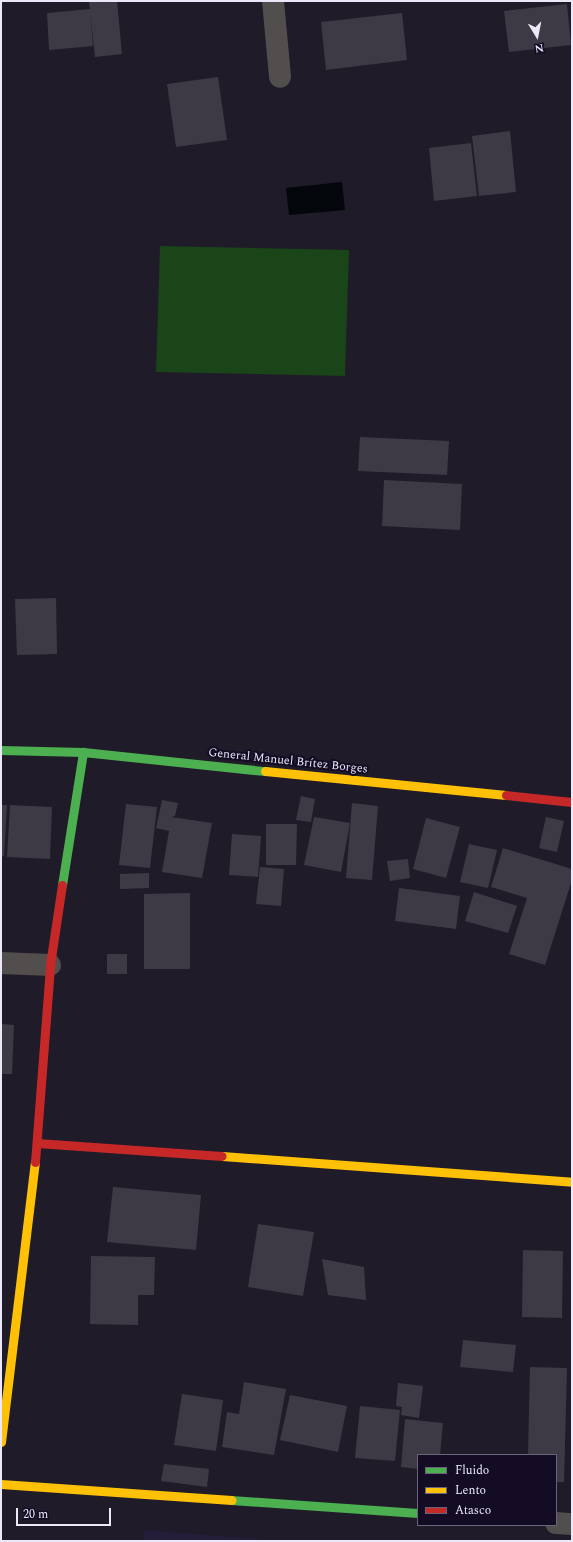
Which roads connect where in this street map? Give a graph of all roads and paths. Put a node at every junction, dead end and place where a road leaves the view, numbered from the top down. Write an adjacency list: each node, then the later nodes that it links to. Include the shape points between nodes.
1 (273, 1): 2 (street)
2 (280, 77)
3 (1, 750): 4 (street, General Manuel Brítez Borges)
4 (83, 752): 5 (street, General Manuel Brítez Borges); 7 (street)
5 (572, 802)
6 (1, 962): 7 (street)
7 (50, 965): 8 (street)
8 (37, 1144): 9 (street); 10 (street)
9 (572, 1182)
10 (8, 1337): 11 (street)
11 (1, 1442)
12 (1, 1484): 13 (street)
13 (417, 1513)
14 (557, 1523): 15 (street)
15 (572, 1524)

